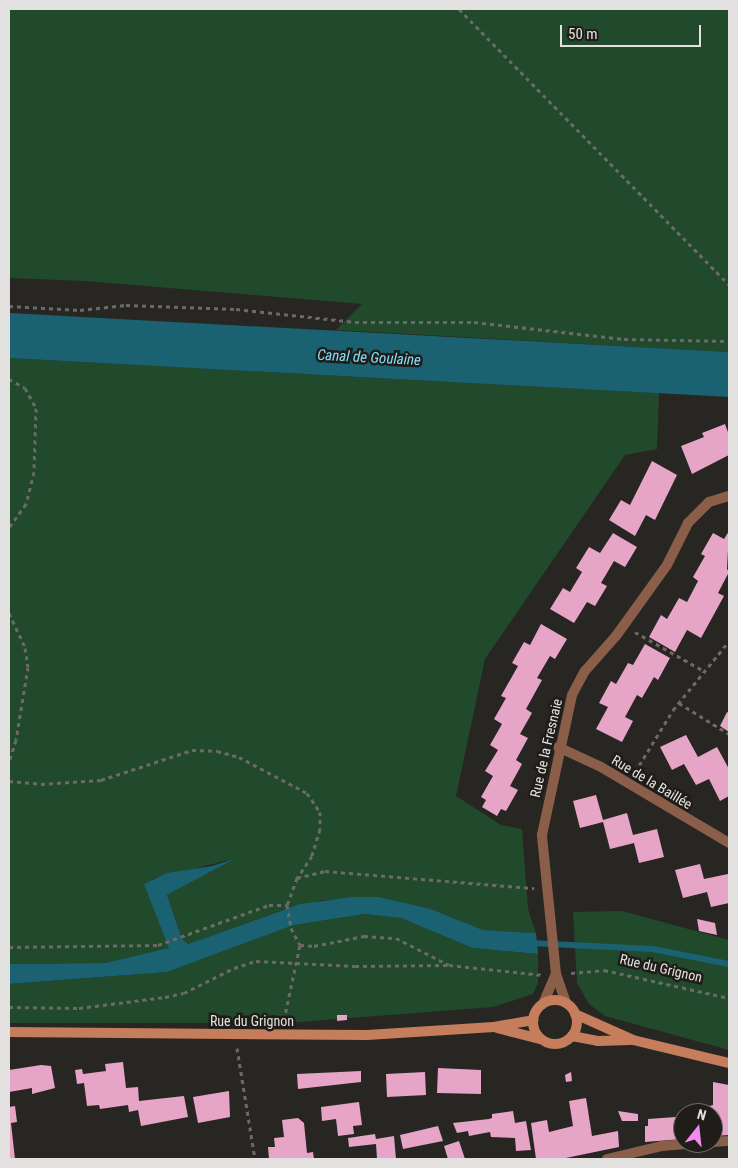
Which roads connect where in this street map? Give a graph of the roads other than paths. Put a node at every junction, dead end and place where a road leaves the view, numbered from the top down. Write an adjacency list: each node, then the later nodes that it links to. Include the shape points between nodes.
1 (729, 496): 2 (street, Rue de la Fresnaie, via 709,502 688,523 667,565 624,625 585,671 576,687)
2 (558, 747): 3 (street, Rue de la Baillée); 4 (street, Rue de la Fresnaie, via 542,835)
3 (729, 843)
4 (556, 974): 5 (street, Rue de la Fresnaie); 6 (street, Rue de la Fresnaie)
5 (566, 1003): 6 (street, via 554,1000); 7 (street)
6 (543, 1004): 8 (street)
7 (575, 1014): 11 (street, via 577,1026); 13 (street)
8 (533, 1020): 9 (street, Rue du Grignon); 12 (street)
9 (494, 1027): 10 (street, Rue du Grignon, via 366,1035); 12 (street, Rue du Grignon)
10 (9, 1032)
11 (572, 1036): 12 (street, via 553,1044); 13 (street, via 598,1041)
12 (540, 1039)
13 (634, 1040): 14 (street)
14 (729, 1063)
15 (673, 1145): 16 (street)
16 (607, 1159)

